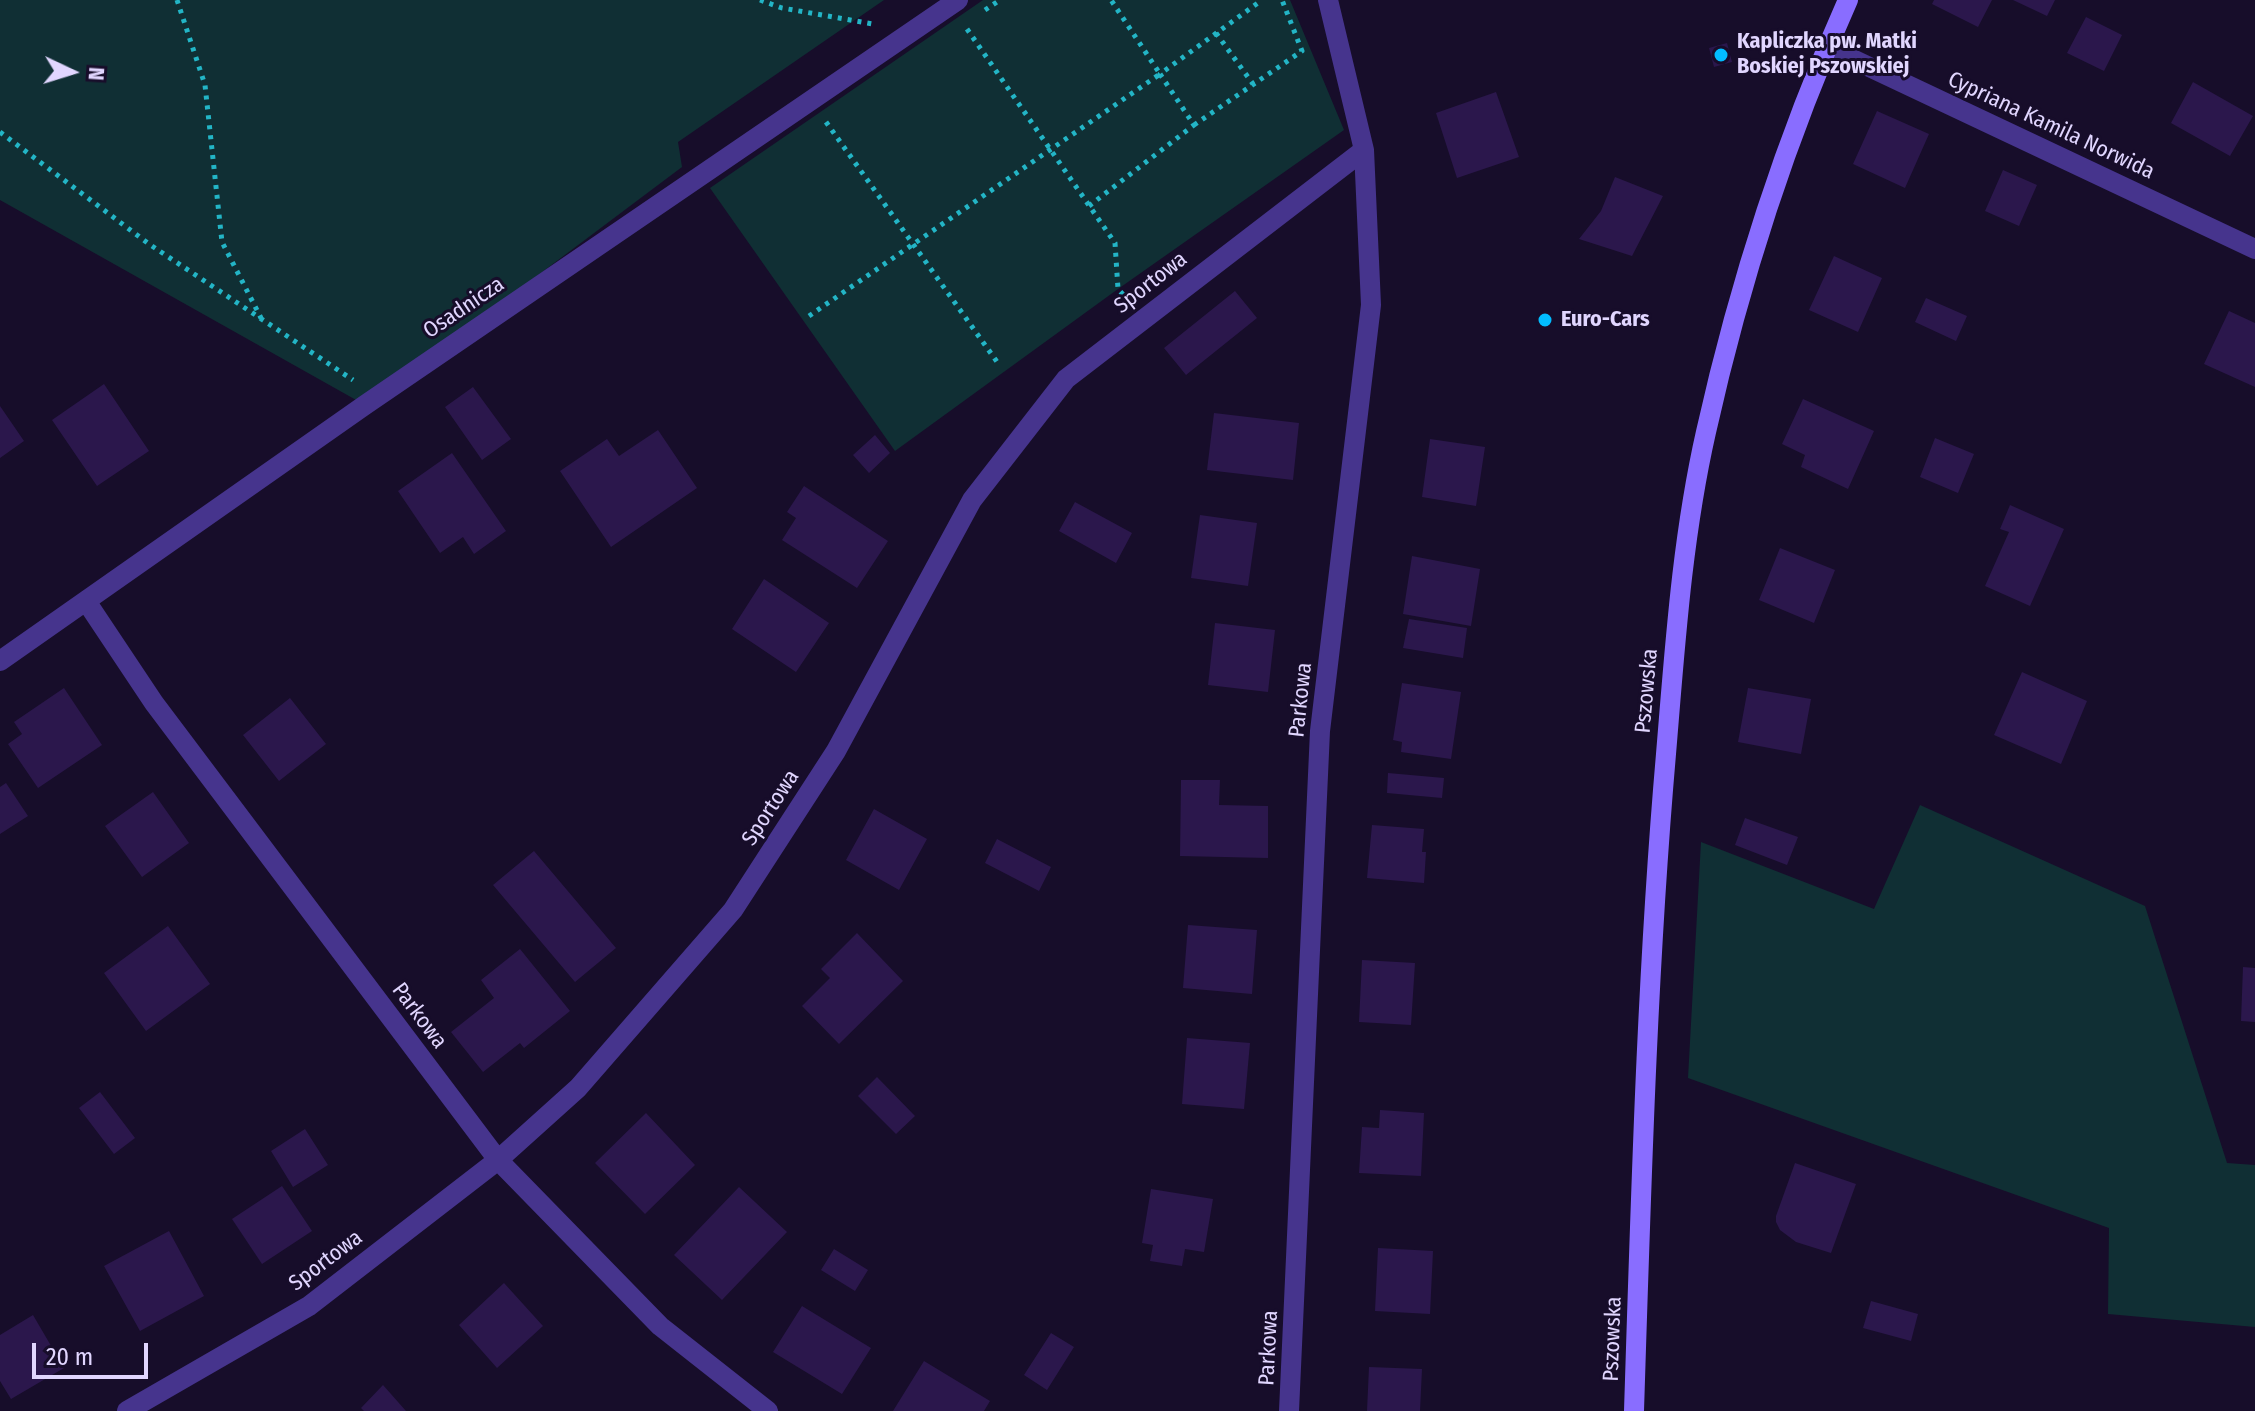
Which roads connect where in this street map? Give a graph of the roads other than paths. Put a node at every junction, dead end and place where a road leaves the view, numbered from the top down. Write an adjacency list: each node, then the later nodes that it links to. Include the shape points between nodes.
1 (958, 0): 7 (street, Osadnicza)
2 (1328, 0): 5 (street, Parkowa)
3 (1848, 0): 4 (main road, Pszowska)
4 (1827, 47): 6 (street, Cypriana Kamila Norwida); 13 (main road, Pszowska, via 1761,223 1705,433 1681,576 1645,1062)
5 (1364, 150): 9 (street, Sportowa, via 1066,379 972,500 836,751 733,910 578,1088); 12 (street, Parkowa, via 1371,305 1320,731)
6 (2255, 249)
7 (86, 601): 8 (street, Osadnicza); 9 (street, Parkowa, via 154,703)
8 (0, 661)
9 (498, 1160): 10 (street, Sportowa, via 309,1306); 11 (street, Parkowa, via 660,1326)
10 (127, 1411)
11 (768, 1411)
12 (1289, 1411)
13 (1634, 1411)

